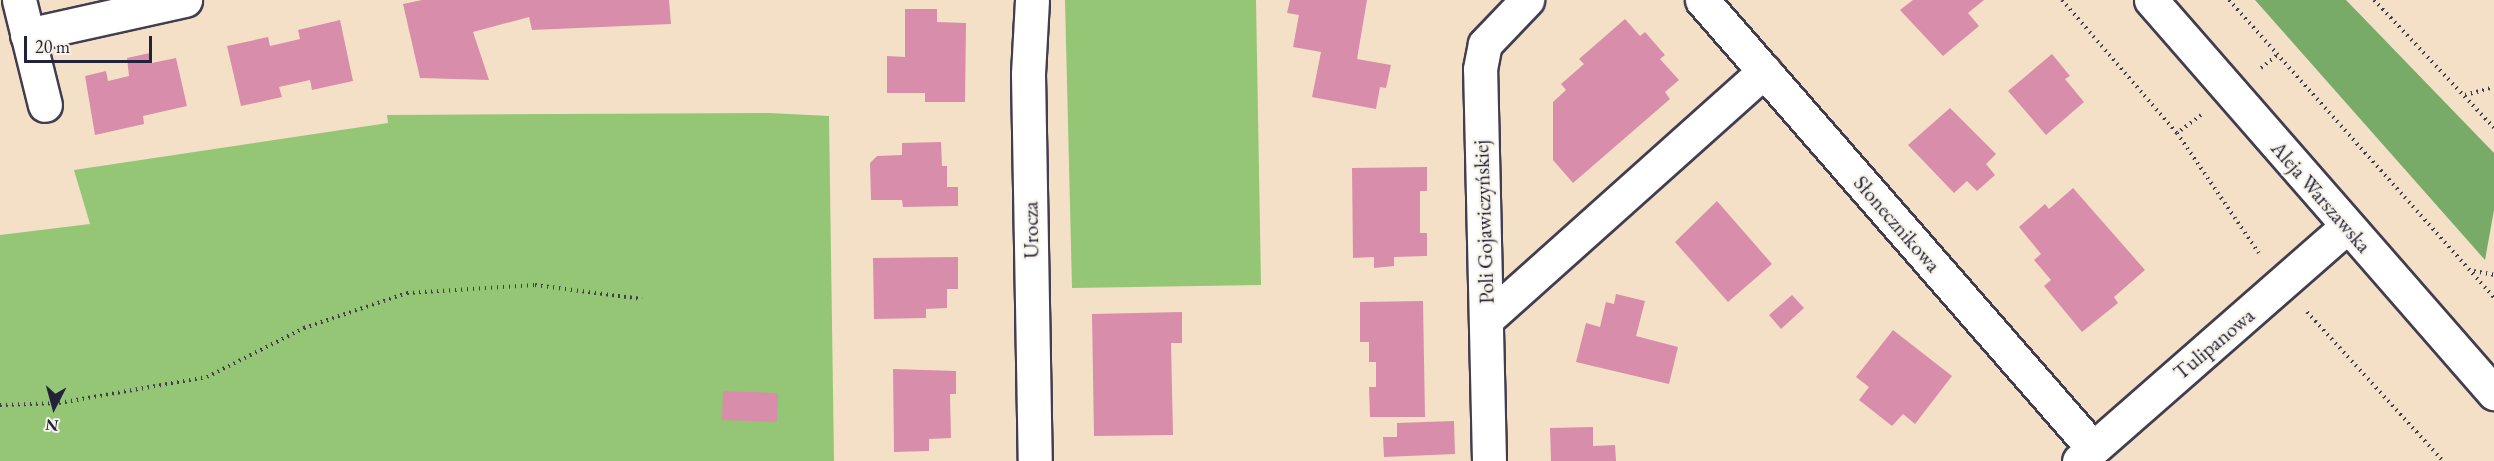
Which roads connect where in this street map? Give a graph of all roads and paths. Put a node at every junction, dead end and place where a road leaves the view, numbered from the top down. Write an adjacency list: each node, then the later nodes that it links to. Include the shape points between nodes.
1 (19, 0): 10 (street)
2 (185, 0): 10 (street)
3 (1032, 0): 27 (street, Urocza, via 1028,74)
4 (1527, 0): 22 (street, Poli Gojawiczyńskiej, via 1485,44 1480,69)
5 (1702, 0): 11 (street, Słonecznikowa)
6 (2062, 0): 16 (path)
7 (2151, 0): 17 (street, Aleja Warszawska)
8 (2229, 0): 18 (path)
9 (2374, 0): 13 (path)
10 (27, 35): 14 (street)
11 (1764, 71): 22 (street); 26 (street, Słonecznikowa)
12 (2494, 87): 13 (path)
13 (2465, 95): 15 (path)
14 (45, 105)
15 (2494, 128)
16 (2176, 133)
17 (2347, 226): 23 (street, Aleja Warszawska); 26 (street, Tulipanowa)
18 (2473, 271): 19 (path); 20 (path)
19 (2494, 275)
20 (2494, 297)
21 (642, 299): 25 (path, via 535,285 407,293 304,328 207,377 59,404)
22 (1488, 319): 28 (street, Poli Gojawiczyńskiej)
23 (2483, 361): 24 (street, Aleja Warszawska)
24 (2494, 393)
25 (0, 405)
26 (2086, 454)
27 (1035, 461)
28 (1489, 461)

